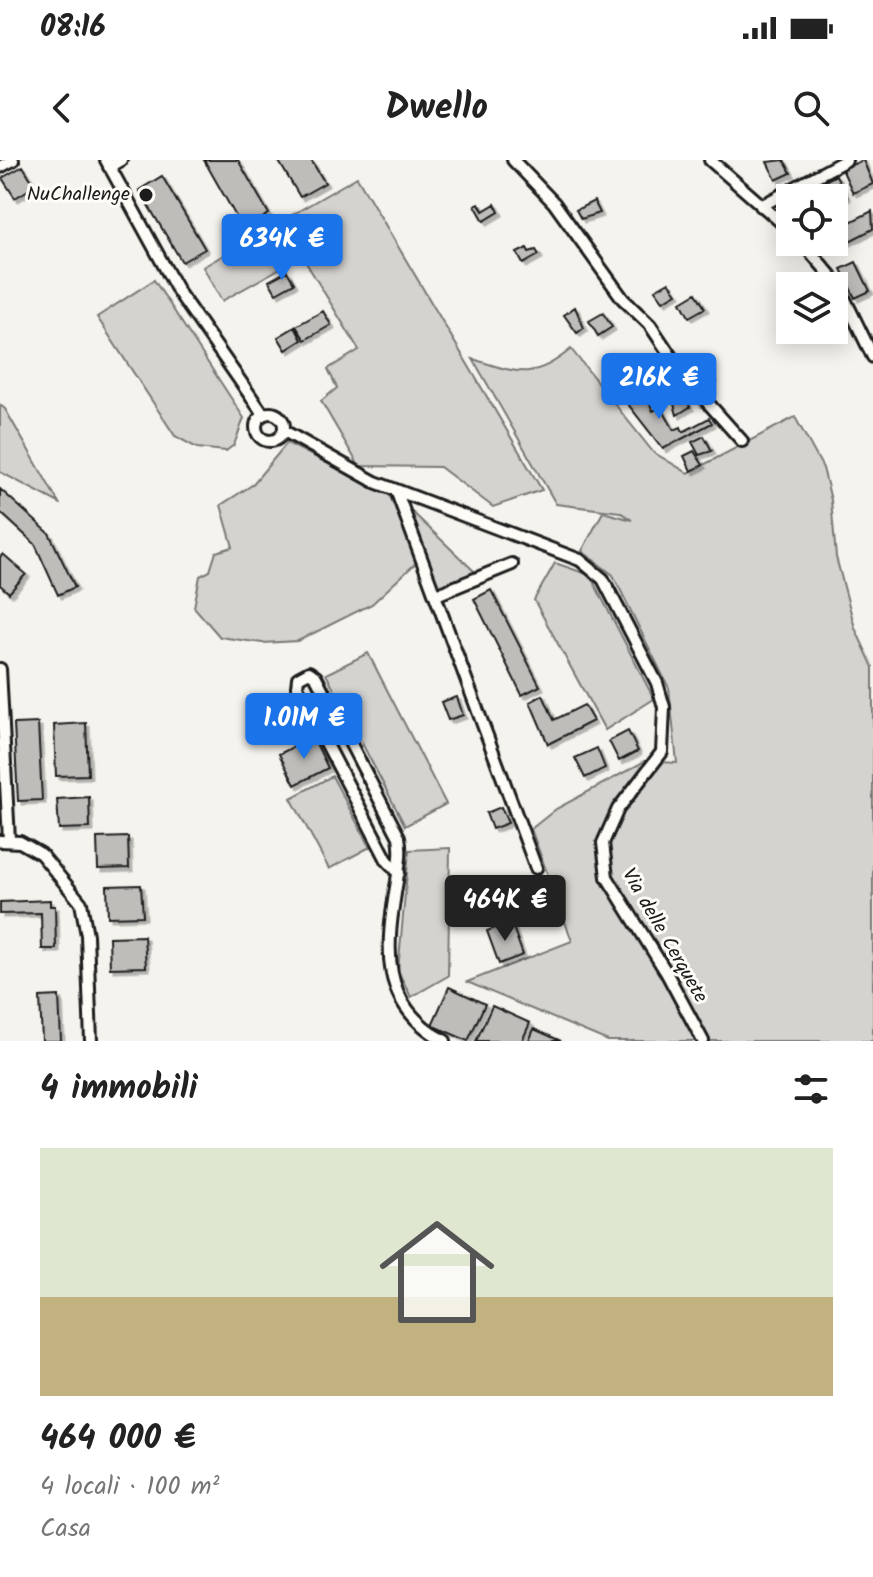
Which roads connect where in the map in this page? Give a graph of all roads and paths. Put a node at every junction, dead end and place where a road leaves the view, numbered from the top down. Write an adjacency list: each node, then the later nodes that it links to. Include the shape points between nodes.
1 (13, 160): 7 (street)
2 (121, 160): 6 (street)
3 (513, 160): 14 (street, via 554,203 623,299)
4 (710, 160): 8 (street)
5 (846, 160): 8 (street)
6 (108, 163): 12 (street, via 179,293)
7 (0, 167)
8 (761, 206): 9 (street)
9 (776, 218)
10 (814, 256): 11 (street, via 837,283)
11 (873, 357)
12 (263, 414): 13 (street, via 279,416); 13 (street, via 256,428 261,438 277,440)
13 (284, 431): 15 (street, Via delle Cerquete)
14 (742, 441)
15 (396, 490): 17 (street); 28 (street, Via delle Cerquete, via 580,560 603,579 663,696 665,729 662,752 608,828 602,857 607,877)
16 (512, 564): 17 (street)
17 (436, 595): 24 (street)
18 (0, 669): 23 (street)
19 (332, 708): 20 (street); 20 (street, via 309,672 298,678 297,687); 21 (street)
20 (313, 718): 22 (street)
21 (362, 764): 22 (street); 25 (street, via 399,837)
22 (342, 775): 25 (street)
23 (4, 841): 26 (street, via 41,854 81,903)
24 (536, 868)
25 (399, 873): 27 (street, via 390,972 401,1003)
26 (91, 1041)
27 (445, 1041)
28 (703, 1041)

